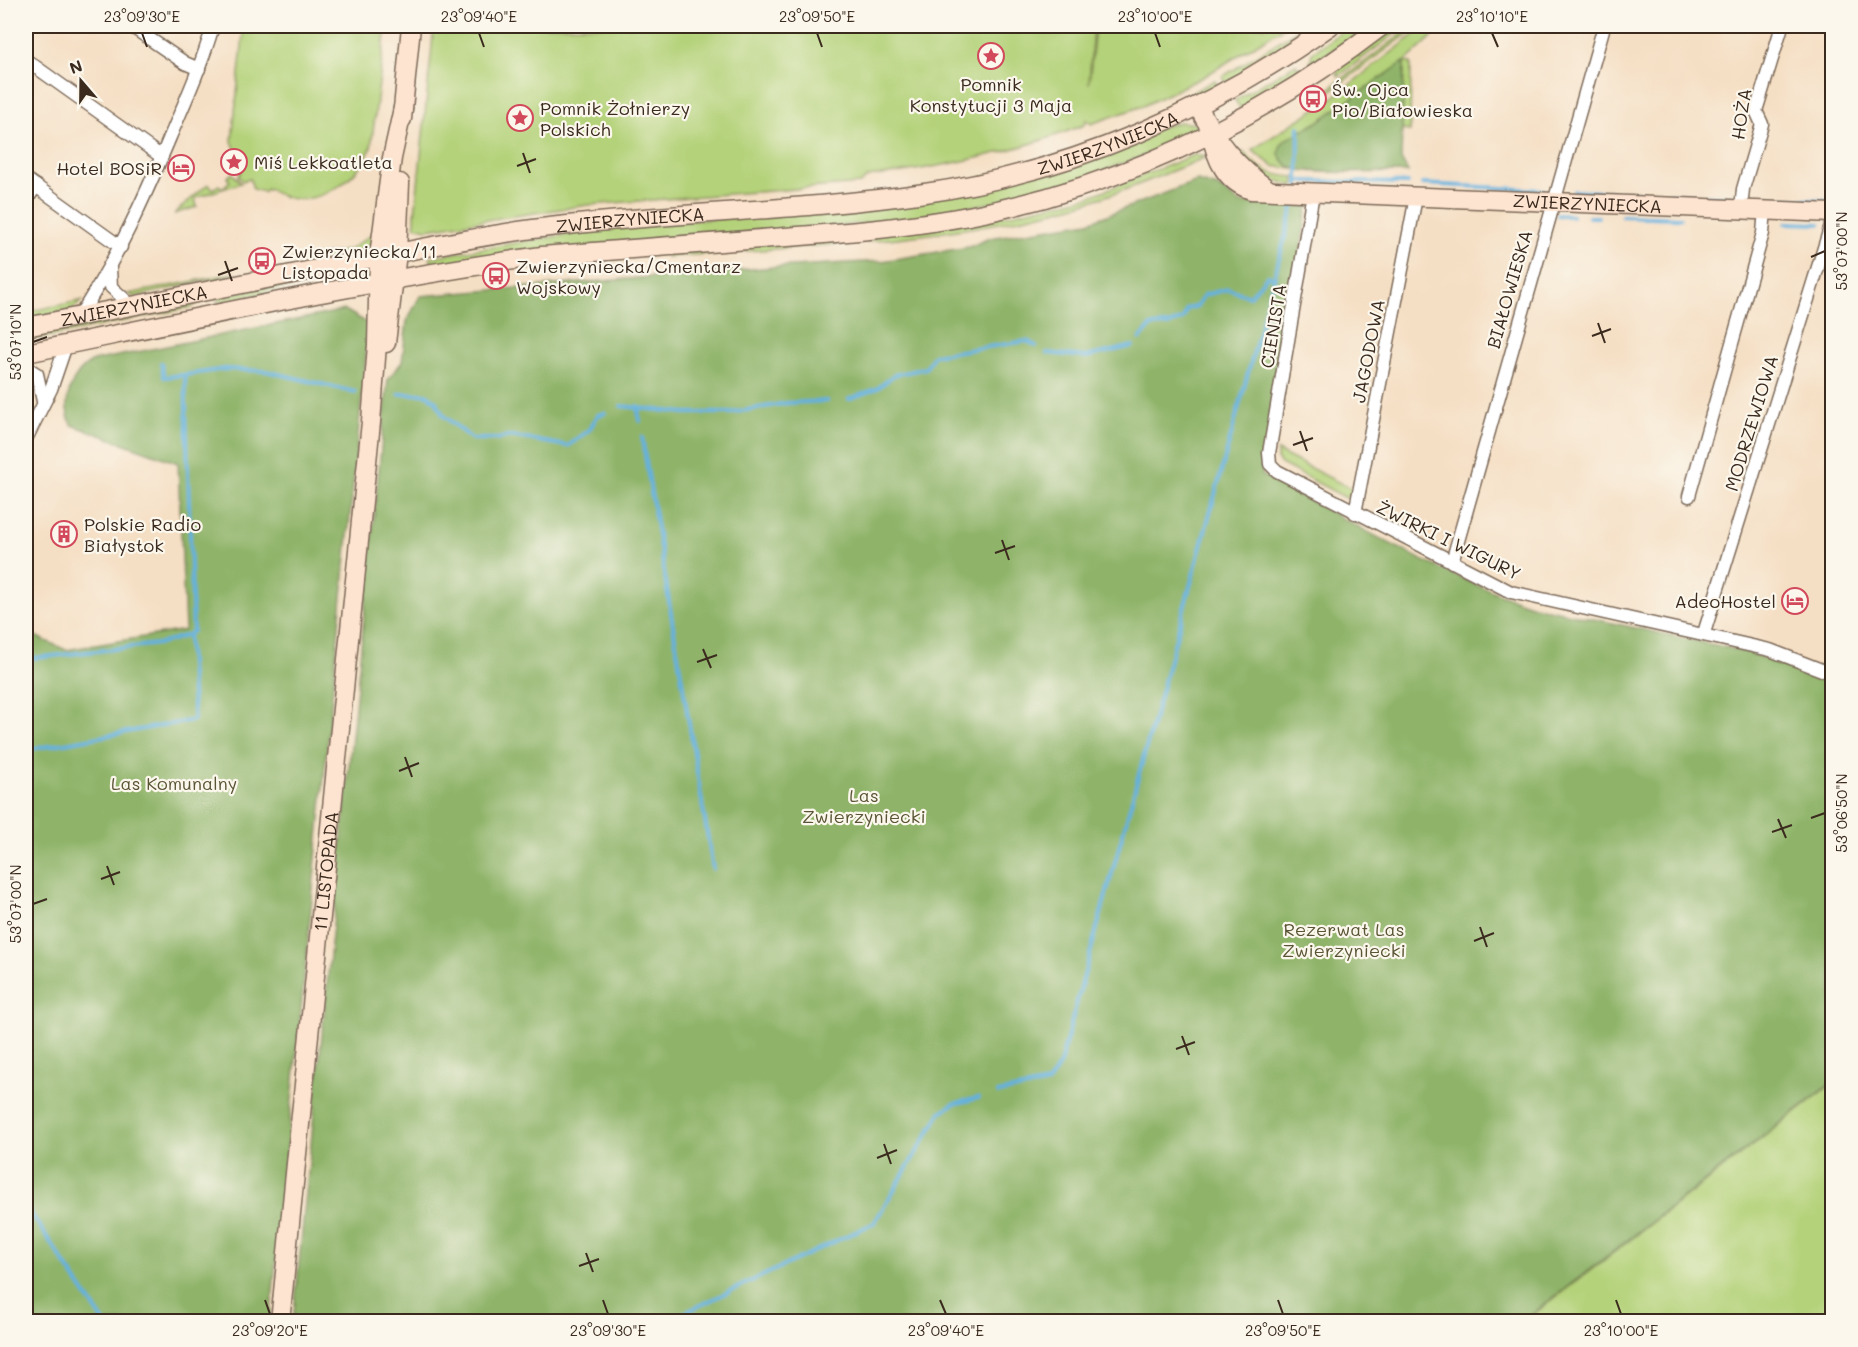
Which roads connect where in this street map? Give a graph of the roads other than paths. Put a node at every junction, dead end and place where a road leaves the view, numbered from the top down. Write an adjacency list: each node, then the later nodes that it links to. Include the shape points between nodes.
1 (131, 26): 10 (street)
2 (213, 26): 10 (street)
3 (411, 26): 26 (main road, 11 LISTOPADA)
4 (1330, 26): 8 (main road)
5 (1382, 26): 11 (main road)
6 (1604, 26): 20 (street, BIAŁOWIESKA)
7 (1782, 26): 21 (street, HOŻA, via 1756,111 1762,124)
8 (1302, 45): 11 (main road, via 1302,63 1306,70); 12 (main road)
9 (26, 60): 14 (street)
10 (199, 69): 14 (street)
11 (1317, 72): 13 (main road)
12 (1198, 106): 13 (main road, ZWIERZYNIECKA); 26 (main road, ZWIERZYNIECKA, via 1074,158 928,193 552,227)
13 (1211, 134): 17 (main road, ZWIERZYNIECKA, via 1216,156 1233,180 1251,190); 28 (main road, ZWIERZYNIECKA, via 1093,183 956,218 840,232 542,256)
14 (162, 157): 25 (street)
15 (26, 179): 16 (street)
16 (36, 186): 19 (street); 25 (street)
17 (1304, 193): 18 (main road, ZWIERZYNIECKA); 42 (street, CIENISTA)
18 (1416, 197): 20 (main road, ZWIERZYNIECKA); 44 (street, JAGODOWA)
19 (26, 201)
20 (1552, 202): 21 (main road, ZWIERZYNIECKA); 45 (street, BIAŁOWIESKA)
21 (1741, 209): 22 (main road, ZWIERZYNIECKA)
22 (1765, 210): 23 (main road, ZWIERZYNIECKA); 43 (street, via 1763,233)
23 (1833, 213)
24 (1833, 222): 46 (street, MODRZEWIOWA)
25 (121, 248): 27 (street)
26 (388, 255): 28 (main road, 11 LISTOPADA); 30 (main road, ZWIERZYNIECKA)
27 (110, 267): 31 (street, via 111,287); 33 (street)
28 (386, 281): 29 (main road, ZWIERZYNIECKA); 32 (main road, 11 LISTOPADA); 40 (main road, 11 LISTOPADA, via 382,371)
29 (342, 290): 32 (main road, via 355,292); 34 (main road, ZWIERZYNIECKA)
30 (198, 292): 31 (main road, ZWIERZYNIECKA); 34 (main road, via 209,307)
31 (132, 306): 33 (main road, ZWIERZYNIECKA)
32 (376, 308): 40 (main road, 11 LISTOPADA)
33 (79, 317): 35 (main road, ZWIERZYNIECKA)
34 (199, 319): 36 (main road, ZWIERZYNIECKA)
35 (26, 327)
36 (66, 345): 37 (main road, ZWIERZYNIECKA); 39 (street)
37 (26, 353)
38 (26, 367): 39 (street, via 37,374)
39 (43, 401): 41 (street)
40 (371, 422): 48 (main road, 11 LISTOPADA)
41 (26, 439)
42 (1270, 464): 44 (street, ŻWIRKI I WIGURY)
43 (1689, 496)
44 (1355, 513): 45 (street, ŻWIRKI I WIGURY)
45 (1452, 562): 46 (street, ŻWIRKI I WIGURY, via 1511,592)
46 (1704, 633): 47 (street, ŻWIRKI I WIGURY, via 1770,650)
47 (1833, 674)
48 (280, 1322)

